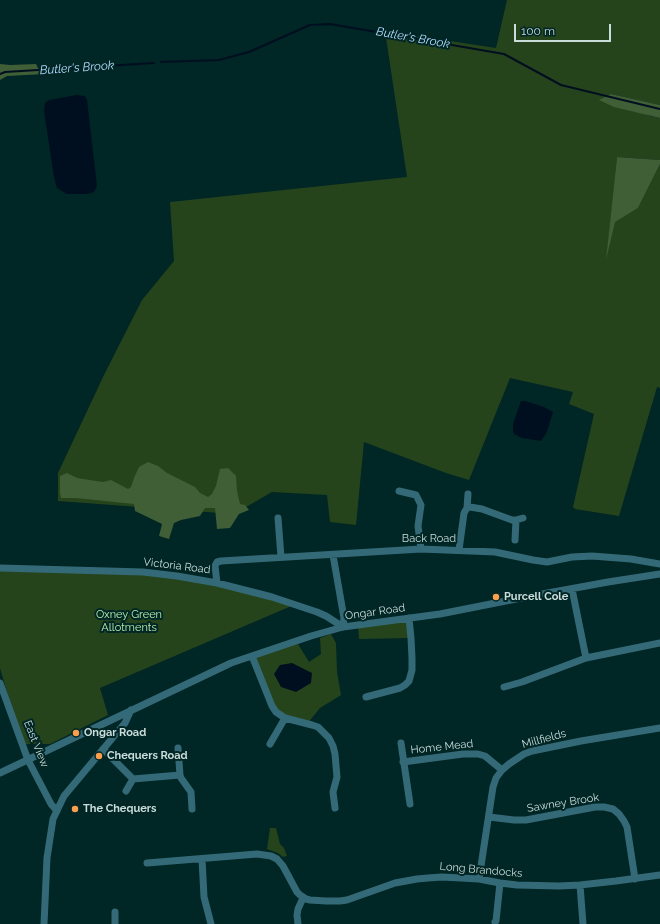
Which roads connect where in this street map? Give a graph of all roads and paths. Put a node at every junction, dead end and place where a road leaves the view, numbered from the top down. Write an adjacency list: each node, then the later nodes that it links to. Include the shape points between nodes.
1 (399, 491): 6 (street, via 416,495 420,505 418,526)
2 (468, 494): 3 (street)
3 (467, 508): 5 (street, via 482,509 504,517 520,519); 7 (street, via 464,512)
4 (278, 518): 9 (street)
5 (516, 540)
6 (421, 549): 7 (street, Back Road); 8 (street, Back Road)
7 (459, 550): 10 (street, Back Road, via 495,552 542,562 592,556)
8 (333, 555): 9 (street, Back Road); 16 (street, via 344,618)
9 (281, 557): 13 (street, Back Road, via 216,562)
10 (660, 564)
11 (0, 568): 13 (street, Victoria Road, via 143,572)
12 (660, 574): 14 (street, Ongar Road)
13 (217, 583): 16 (street, Victoria Road, via 317,612)
14 (572, 588): 15 (street, Ongar Road); 19 (street)
15 (409, 618): 16 (street, Ongar Road); 22 (street, via 412,658 409,681 400,688)
16 (343, 627): 18 (street, Ongar Road)
17 (660, 643): 19 (street)
18 (252, 656): 23 (street, Ongar Road, via 231,663); 24 (street, via 272,706)
19 (586, 658): 21 (street)
20 (0, 683): 30 (street, East View)
21 (504, 687)
22 (366, 697)
23 (131, 710): 29 (street, via 125,723); 30 (street, Ongar Road)
24 (284, 718): 27 (street); 38 (street, via 312,725 329,738 336,754)
25 (660, 728): 32 (street, Millfields, via 532,751)
26 (401, 743): 31 (street, Home Mead)
27 (270, 744)
28 (178, 748): 34 (street)
29 (103, 749): 35 (street); 40 (street, via 64,796)
30 (28, 760): 33 (street, Ongar Road); 40 (street, East View)
31 (404, 762): 32 (street, Home Mead, via 478,754 485,756); 37 (street, Home Mead)
32 (502, 770): 41 (street, Millfields, via 493,787)
33 (0, 773)
34 (180, 775): 35 (street); 39 (street, via 191,792)
35 (133, 779): 36 (street)
36 (126, 791)
37 (410, 804)
38 (335, 808)
39 (192, 809)
40 (56, 811): 52 (street, via 47,858)
41 (489, 817): 45 (street, Millfields); 46 (street, Sawney Brook, via 526,820 595,807 613,809 620,814 627,827)
42 (202, 859): 43 (street); 49 (street, via 257,854 271,856 283,866); 54 (street, via 204,897)
43 (147, 863)
44 (660, 875): 46 (street, Long Brandocks)
45 (479, 879): 47 (street, Long Brandocks); 49 (street, Long Brandocks, via 417,879 395,883 340,901)
46 (635, 879): 48 (street, Long Brandocks)
47 (500, 883): 48 (street, Long Brandocks, via 538,886); 51 (street)
48 (580, 885): 56 (street)
49 (303, 898): 55 (street, via 298,909)
50 (115, 912): 53 (street)
51 (495, 922)
52 (44, 924)
53 (116, 924)
54 (211, 924)
55 (298, 924)
56 (583, 924)

